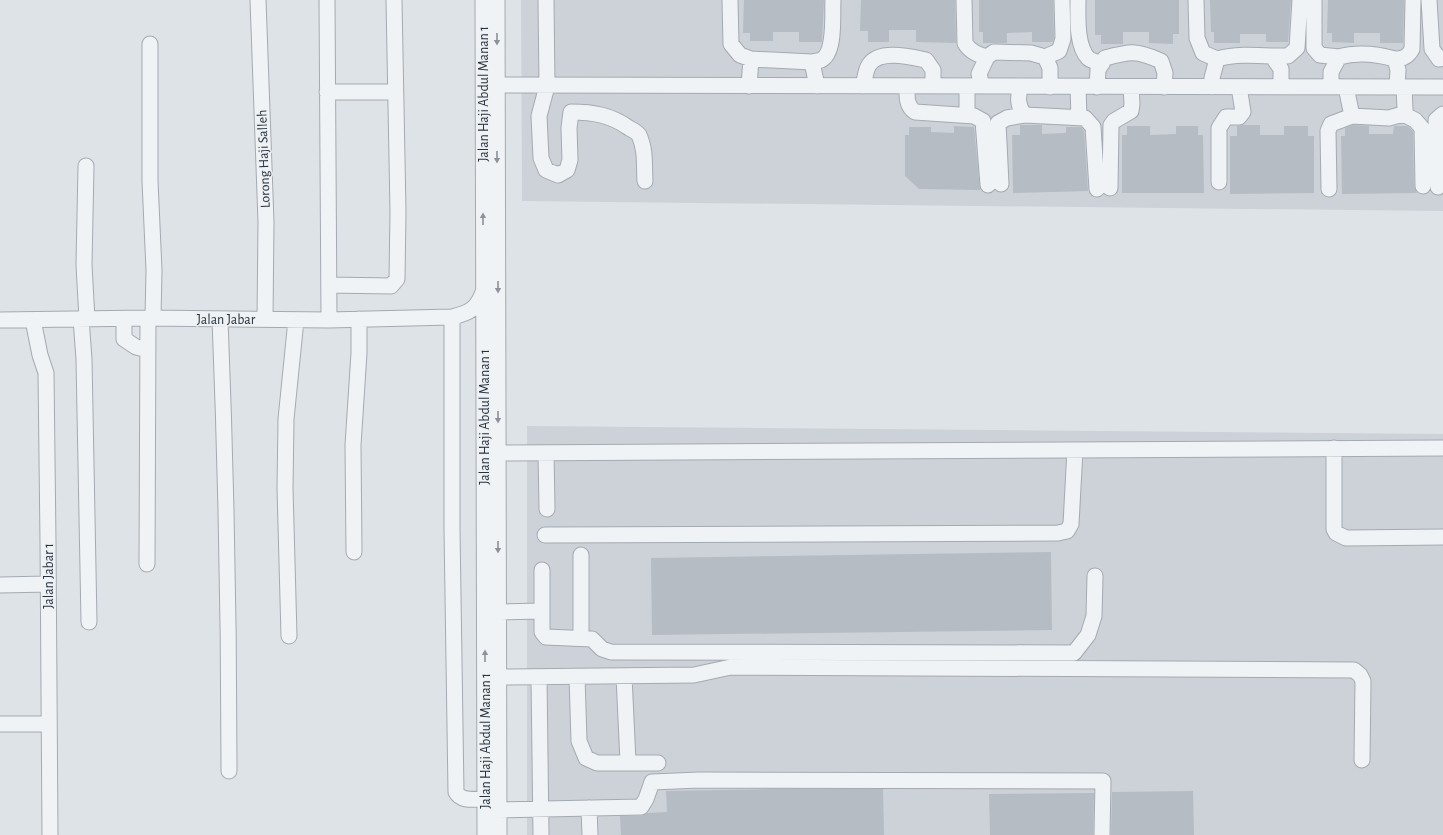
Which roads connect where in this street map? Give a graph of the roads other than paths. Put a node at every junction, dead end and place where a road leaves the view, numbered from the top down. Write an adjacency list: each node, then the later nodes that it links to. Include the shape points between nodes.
1 (258, 0): 69 (street, Lorong Haji Salleh, via 266,222)
2 (327, 0): 48 (street)
3 (394, 0): 49 (street)
4 (483, 0): 63 (street, Jalan Haji Abdul Manan 1, one-way to 4)
5 (497, 0): 28 (street, Jalan Haji Abdul Manan 1, one-way to 28)
6 (546, 0): 29 (street)
7 (730, 0): 23 (street, via 730,44 740,54)
8 (833, 0): 26 (street, via 830,51 822,60)
9 (964, 0): 19 (street, via 965,43 976,54)
10 (1062, 0): 20 (street, via 1063,39 1060,51)
11 (1078, 0): 27 (street, via 1078,28 1082,47 1088,58)
12 (1196, 0): 25 (street, via 1197,38 1203,53)
13 (1300, 0): 18 (street, via 1297,48 1288,56)
14 (1314, 0): 21 (street, via 1314,48 1320,54)
15 (1413, 0): 24 (street, via 1412,49 1410,54)
16 (1429, 0): 22 (street, via 1432,49 1439,58)
17 (150, 44): 65 (street, via 150,181 154,270)
18 (1272, 56): 25 (street, via 1231,55); 44 (street, via 1281,69)
19 (987, 57): 20 (street, via 994,52 1031,53); 35 (street)
20 (1045, 57): 37 (street, via 1050,68)
21 (1339, 57): 24 (street, via 1362,54); 45 (street, via 1331,72)
22 (1443, 58)
23 (751, 59): 26 (street); 30 (street)
24 (1395, 59): 46 (street)
25 (1217, 60): 42 (street)
26 (812, 62): 31 (street)
27 (1102, 64): 39 (street, via 1098,70); 41 (street, via 1105,58 1127,52 1145,54 1161,61 1166,73)
28 (497, 85): 29 (street); 80 (street, Jalan Haji Abdul Manan 1, one-way to 80)
29 (547, 86): 30 (street); 57 (street, via 540,116 541,158 546,170 558,175 567,170 570,160 571,112 588,112 610,116 638,134 644,152)
30 (749, 86): 31 (street)
31 (816, 86): 32 (street)
32 (863, 86): 33 (street); 34 (street, via 869,64 891,55 926,60 933,70)
33 (907, 86): 34 (street); 52 (street, via 908,103 915,112)
34 (933, 86): 35 (street)
35 (974, 86): 36 (street); 52 (street)
36 (1020, 86): 37 (street); 53 (street, via 1018,98 1020,109)
37 (1050, 86): 38 (street)
38 (1078, 86): 39 (street); 55 (street)
39 (1097, 86): 40 (street)
40 (1131, 87): 41 (street); 55 (street, via 1131,111 1111,125 1103,188 1093,127 1085,118)
41 (1164, 87): 42 (street)
42 (1212, 87): 43 (street)
43 (1239, 87): 44 (street); 58 (street, via 1243,112 1239,117 1226,117 1219,128)
44 (1281, 87): 45 (street)
45 (1338, 87): 46 (street); 54 (street)
46 (1401, 87): 47 (street); 50 (street, via 1405,109)
47 (1443, 87)
48 (327, 92): 49 (street); 62 (street)
49 (396, 92): 62 (street, via 397,279 391,286 381,287)
50 (1403, 114): 54 (street, via 1389,118); 59 (street, via 1415,120 1422,128)
51 (1443, 114): 60 (street, via 1436,120)
52 (968, 115): 53 (street, via 982,121 995,184 998,123 1007,118)
53 (1025, 115): 55 (street)
54 (1352, 116): 61 (street, via 1331,124 1328,131)
55 (1079, 118)
56 (86, 166): 66 (street)
57 (645, 181)
58 (1219, 182)
59 (1423, 186)
60 (1438, 187)
61 (1329, 189)
62 (329, 285): 74 (street)
63 (484, 290): 64 (street, via 480,301 473,309); 75 (street, Jalan Haji Abdul Manan 1)
64 (452, 317): 70 (street, Jalan Jabar); 75 (street, via 473,322); 107 (street, via 456,792 460,797)
65 (151, 318): 67 (street, Jalan Jabar); 68 (street, Jalan Jabar); 76 (street)
66 (84, 319): 67 (street, Jalan Jabar); 72 (street, Jalan Jabar); 94 (street)
67 (124, 319): 76 (street, via 124,339 136,347)
68 (220, 319): 69 (street, Jalan Jabar); 106 (street, via 226,470)
69 (265, 319): 73 (street, Jalan Jabar)
70 (359, 319): 74 (street, Jalan Jabar); 85 (street, via 353,445)
71 (0, 320): 72 (street, Jalan Jabar)
72 (33, 320): 90 (street, Jalan Jabar 1, via 46,373)
73 (296, 320): 74 (street, Jalan Jabar); 95 (street, via 286,420)
74 (329, 320)
75 (484, 340): 107 (street, Jalan Haji Abdul Manan 1, one-way to 75)
76 (148, 350): 87 (street)
77 (1334, 448): 78 (street); 79 (street); 84 (street, via 1336,533 1346,538)
78 (1443, 448)
79 (1075, 450): 81 (street); 83 (street, via 1071,524 1067,531 1058,533)
80 (498, 453): 81 (street); 93 (street, Jalan Haji Abdul Manan 1, one-way to 93)
81 (546, 453): 82 (street)
82 (547, 509)
83 (546, 535)
84 (1443, 537)
85 (354, 552)
86 (581, 555): 96 (street)
87 (147, 564)
88 (542, 570): 92 (street)
89 (1095, 576): 96 (street, via 1094,616 1088,635 1074,654 611,652 602,649 594,640)
90 (48, 584): 91 (street); 102 (street, Jalan Jabar 1)
91 (0, 585)
92 (542, 611): 93 (street); 96 (street, via 542,632 546,637)
93 (499, 612): 98 (street, Jalan Haji Abdul Manan 1)
94 (89, 622)
95 (289, 636)
96 (581, 638)
97 (624, 676): 100 (street); 103 (street, via 694,675 731,667 1354,670 1363,681); 104 (street)
98 (498, 677): 99 (street); 110 (street, Jalan Haji Abdul Manan 1)
99 (539, 677): 100 (street); 109 (street)
100 (578, 677): 104 (street, via 579,741 586,758 597,763)
101 (0, 724): 102 (street)
102 (49, 724): 111 (street, Jalan Jabar 1)
103 (1362, 760)
104 (628, 762): 105 (street)
105 (658, 763)
106 (229, 771)
107 (477, 799): 112 (street, Jalan Haji Abdul Manan 1)
108 (589, 808): 109 (street); 115 (street); 116 (street, via 641,808 652,782 667,781 1103,781)
109 (540, 809): 110 (street); 114 (street)
110 (499, 810): 113 (street, Jalan Haji Abdul Manan 1)
111 (50, 835)
112 (485, 835)
113 (499, 835)
114 (541, 835)
115 (590, 835)
116 (1102, 835)

